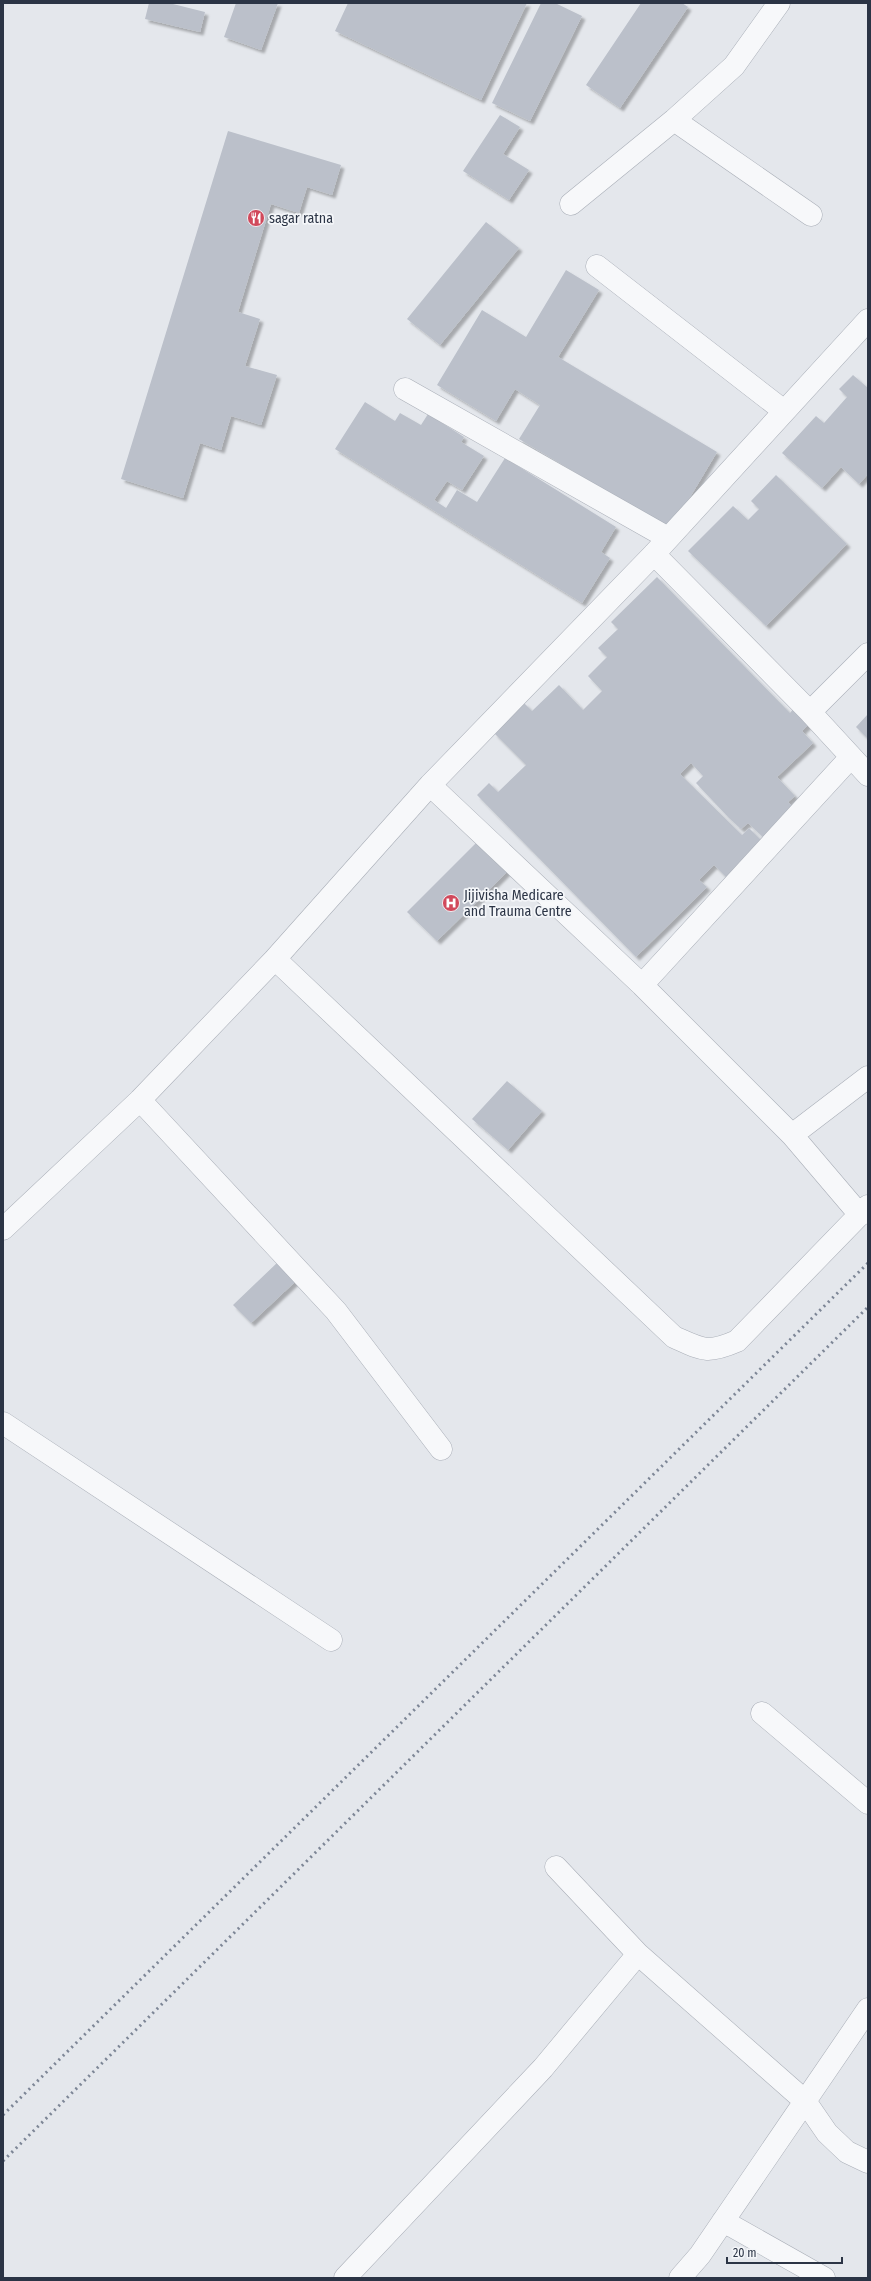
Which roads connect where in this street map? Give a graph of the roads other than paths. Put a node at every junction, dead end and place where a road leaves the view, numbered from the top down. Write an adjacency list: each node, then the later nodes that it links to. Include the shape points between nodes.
1 (779, 3): 2 (street, via 734,66)
2 (674, 120): 3 (street); 4 (street)
3 (571, 204)
4 (811, 214)
5 (597, 266): 8 (street)
6 (868, 320): 8 (street)
7 (405, 389): 9 (street)
8 (784, 412): 9 (street)
9 (668, 538): 10 (street)
10 (654, 554): 12 (street); 15 (street)
11 (868, 654): 12 (street)
12 (810, 712): 13 (street)
13 (851, 756): 14 (street); 17 (street)
14 (868, 775)
15 (430, 785): 16 (street); 17 (street)
16 (275, 959): 19 (street); 21 (street, via 674,1337 700,1349 717,1349 737,1341)
17 (642, 985): 20 (street)
18 (868, 1077): 20 (street)
19 (140, 1100): 22 (street); 24 (street, via 336,1311)
20 (792, 1135): 21 (street)
21 (864, 1210)
22 (3, 1229)
23 (3, 1423): 25 (street)
24 (441, 1449)
25 (331, 1640)
26 (762, 1713): 27 (street)
27 (868, 1803)
28 (556, 1867): 29 (street)
29 (638, 1954): 31 (street); 34 (street, via 543,2068)
30 (868, 2009): 31 (street)
31 (805, 2101): 32 (street, via 832,2138 848,2152); 33 (street)
32 (868, 2162)
33 (723, 2221): 35 (street, via 700,2255); 36 (street)
34 (345, 2278)
35 (680, 2278)
36 (824, 2278)

